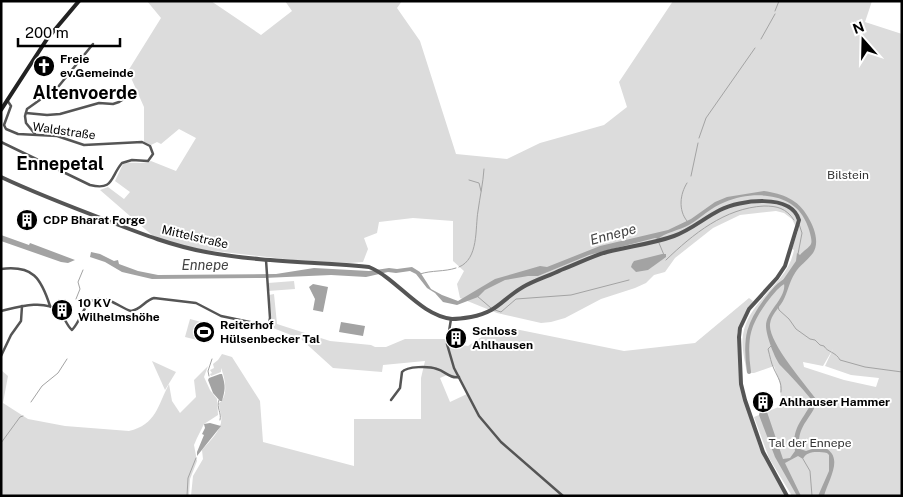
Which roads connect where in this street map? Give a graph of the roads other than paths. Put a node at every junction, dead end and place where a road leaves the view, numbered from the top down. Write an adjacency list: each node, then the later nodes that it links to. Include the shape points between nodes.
1 (79, 1): 4 (main road, via 47,39)
2 (93, 44): 6 (street, via 58,87 30,106)
3 (132, 94): 6 (street, via 113,104 99,103 60,114)
4 (7, 100): 5 (main road); 7 (street, Waldstraße, via 11,106 4,123 6,129 18,134)
5 (1, 110)
6 (26, 113): 7 (street, via 26,123)
7 (35, 134): 8 (street, Waldstraße, via 57,136 84,145 137,142 150,146 153,154 145,162 132,160 122,163 114,179 100,187)
8 (1, 142)
9 (1, 177): 10 (street, Mittelstraße, via 162,241 206,252)
10 (266, 260): 13 (street, via 270,318 265,325 222,316 196,303 154,298 138,310 131,311 97,298 88,302 72,330 64,316); 15 (street, Mittelstraße, via 374,269 429,310)
11 (1, 269): 13 (street, via 25,269 43,286)
12 (22, 306): 13 (street); 14 (street); 16 (street, via 22,321)
13 (50, 306)
14 (1, 311)
15 (451, 318): 17 (street, via 446,344); 20 (street, via 491,312 523,287 594,257 658,241 686,230 720,210 750,202 783,205 799,220 785,266 749,309 739,337 745,400 763,452)
16 (1, 356)
17 (459, 377): 18 (street, via 454,378 432,368 408,368 402,372 399,391); 19 (street, via 479,416 500,442)
18 (391, 400)
19 (563, 496)
20 (788, 496)

